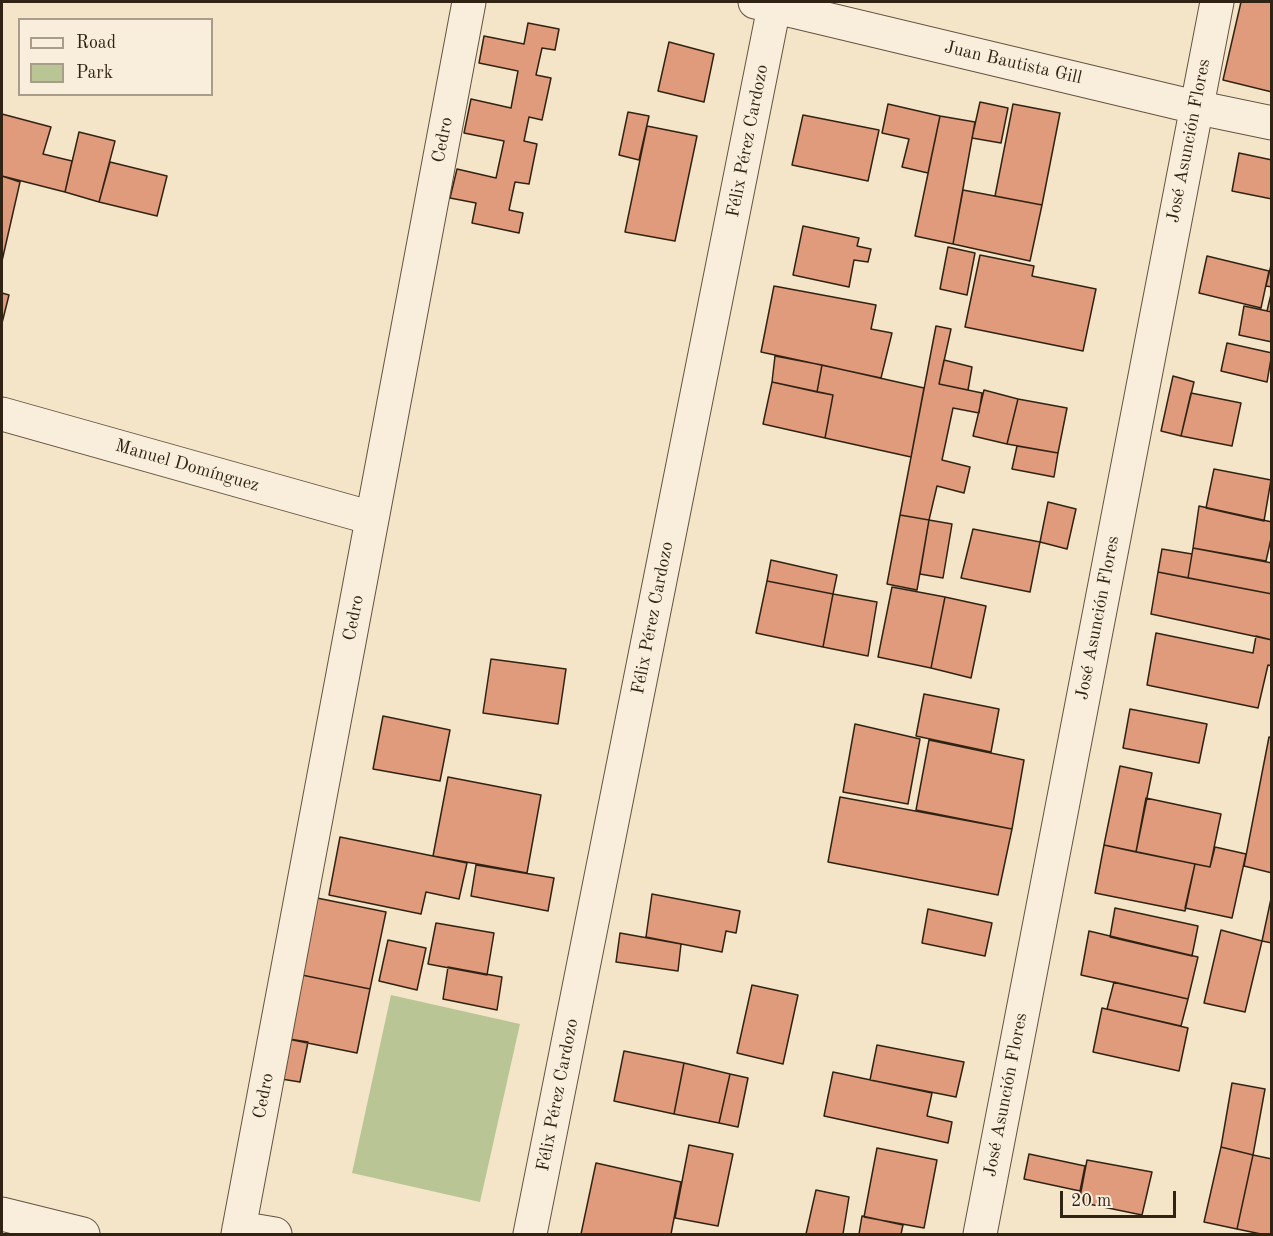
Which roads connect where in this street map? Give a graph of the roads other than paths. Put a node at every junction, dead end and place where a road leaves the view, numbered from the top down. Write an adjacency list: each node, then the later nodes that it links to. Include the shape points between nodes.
1 (469, 2): 7 (street, Cedro)
2 (1217, 2): 4 (street, José Asunción Flores)
3 (768, 3): 4 (street, Juan Bautista Gill); 12 (street, Félix Pérez Cardozo)
4 (1195, 107): 5 (street, Juan Bautista Gill); 13 (street, José Asunción Flores)
5 (1272, 123)
6 (2, 414): 7 (street, Manuel Domínguez)
7 (372, 518): 9 (street, Cedro)
8 (2, 1214): 10 (street)
9 (239, 1231): 11 (street)
10 (83, 1234)
11 (275, 1234)
12 (531, 1234)
13 (980, 1234)

